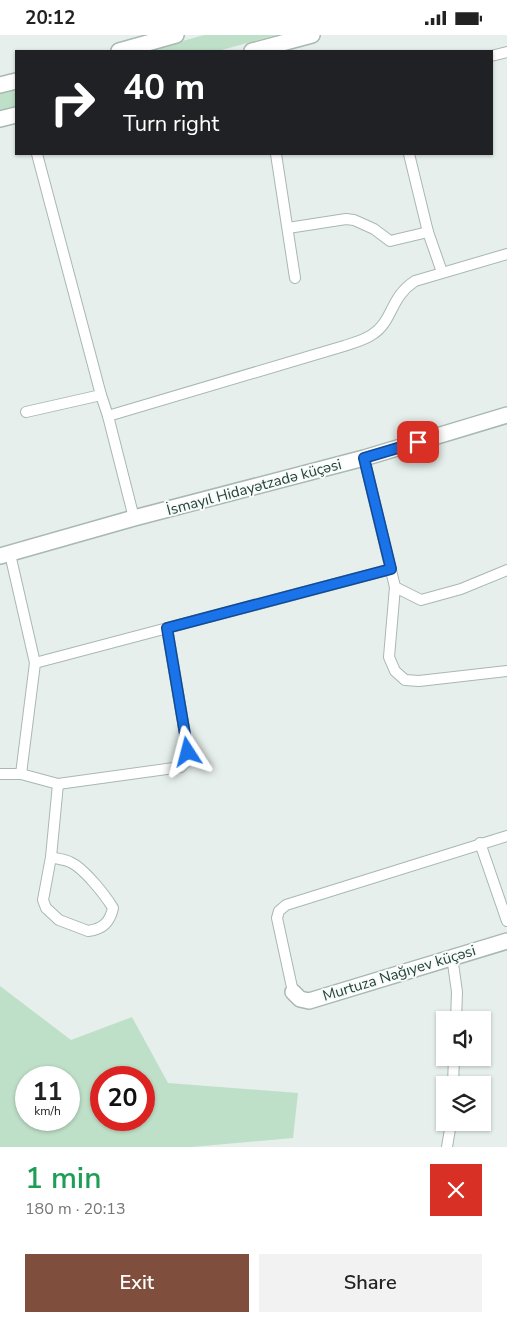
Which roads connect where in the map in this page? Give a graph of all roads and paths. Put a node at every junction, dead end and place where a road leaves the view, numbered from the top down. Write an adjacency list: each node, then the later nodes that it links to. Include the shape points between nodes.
1 (176, 35): 3 (street)
2 (312, 35): 4 (street)
3 (123, 50)
4 (256, 50)
5 (507, 52): 6 (lane)
6 (493, 56)
7 (15, 81): 8 (street)
8 (0, 85)
9 (15, 115): 10 (street)
10 (0, 119)
11 (37, 155): 19 (lane)
12 (276, 155): 14 (lane)
13 (409, 155): 15 (lane)
14 (288, 228): 15 (lane, via 346,219 362,222 390,241); 18 (lane)
15 (428, 231): 17 (lane)
16 (507, 254): 17 (lane)
17 (442, 272): 22 (lane, via 403,289 388,318 373,334 344,346)
18 (295, 278)
19 (101, 395): 20 (lane); 22 (lane)
20 (26, 411)
21 (507, 415): 23 (street, İsmayıl Hidayətzadə küçəsi)
22 (108, 416): 24 (lane)
23 (364, 458): 24 (street, İsmayıl Hidayətzadə küçəsi); 26 (lane)
24 (134, 518): 25 (street, İsmayıl Hidayətzadə küçəsi)
25 (5, 555): 30 (lane)
26 (391, 569): 28 (lane); 29 (lane)
27 (507, 570): 28 (lane, via 461,589 421,600)
28 (395, 587): 31 (lane, via 389,657 405,680)
29 (167, 628): 30 (lane); 34 (lane, via 188,752 186,761 181,767)
30 (35, 663): 33 (lane)
31 (507, 671)
32 (0, 774): 33 (lane)
33 (21, 774): 34 (lane)
34 (58, 784): 37 (lane)
35 (507, 836): 36 (lane)
36 (480, 843): 38 (lane); 41 (lane, via 286,905 276,918)
37 (51, 857): 37 (lane, via 77,867 107,898 113,908 111,918 104,926 88,931 59,920 46,909 43,900)
38 (507, 921)
39 (507, 941): 40 (street, Murtuza Nağıyev küçəsi)
40 (452, 956): 41 (street, Murtuza Nağıyev küçəsi, via 309,1001 300,999); 42 (lane)
41 (294, 992)
42 (456, 1011)
43 (450, 1131): 44 (lane)
44 (447, 1147)

